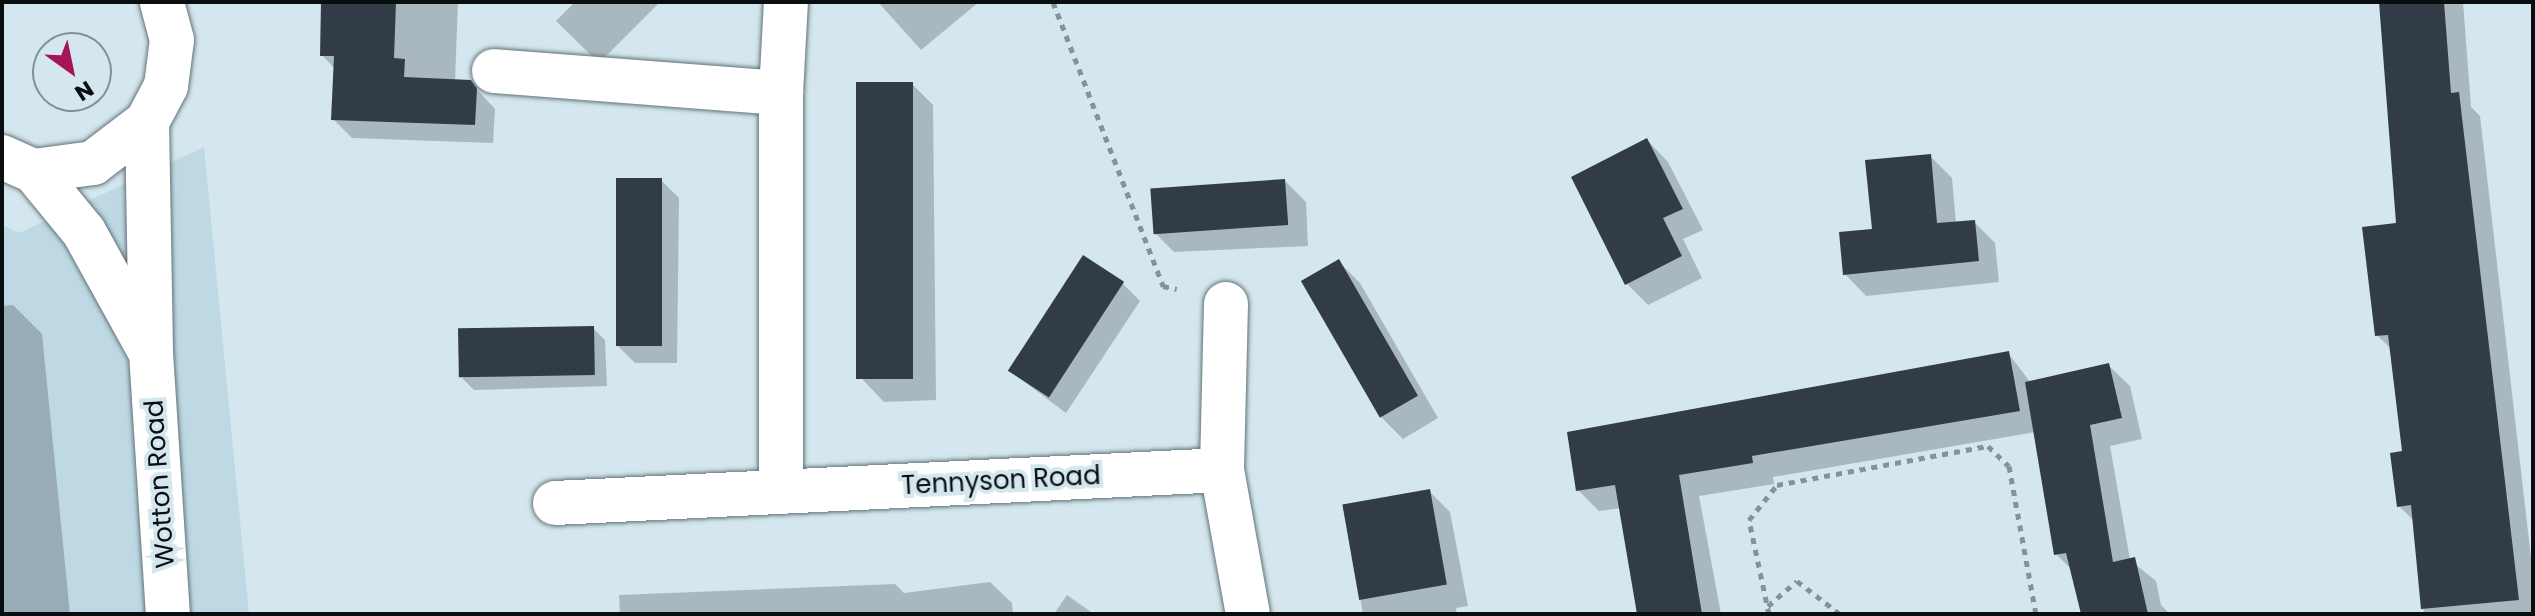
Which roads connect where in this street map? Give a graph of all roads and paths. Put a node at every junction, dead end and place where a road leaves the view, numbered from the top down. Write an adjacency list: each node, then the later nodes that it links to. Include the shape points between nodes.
1 (162, 2): 6 (street, Wotton Road, via 172,40 168,71)
2 (786, 2): 5 (street)
3 (1053, 2): 8 (path, via 1163,286)
4 (494, 71): 5 (street)
5 (781, 93): 11 (street)
6 (147, 122): 7 (street, Wotton Road, via 93,163); 9 (street, Wotton Road)
7 (18, 164): 9 (street, Wotton Road, via 84,232)
8 (1226, 304): 10 (street)
9 (151, 353): 14 (street, Wotton Road)
10 (1222, 470): 11 (street, Tennyson Road); 15 (street)
11 (781, 492): 12 (street, Tennyson Road)
12 (555, 503)
13 (1768, 606): 16 (path); 17 (path, via 1797,581); 18 (path, via 1749,520 1777,485 1988,446 2009,466)
14 (168, 614)
15 (1248, 614)
16 (1769, 614)
17 (1840, 614)
18 (2036, 614)

